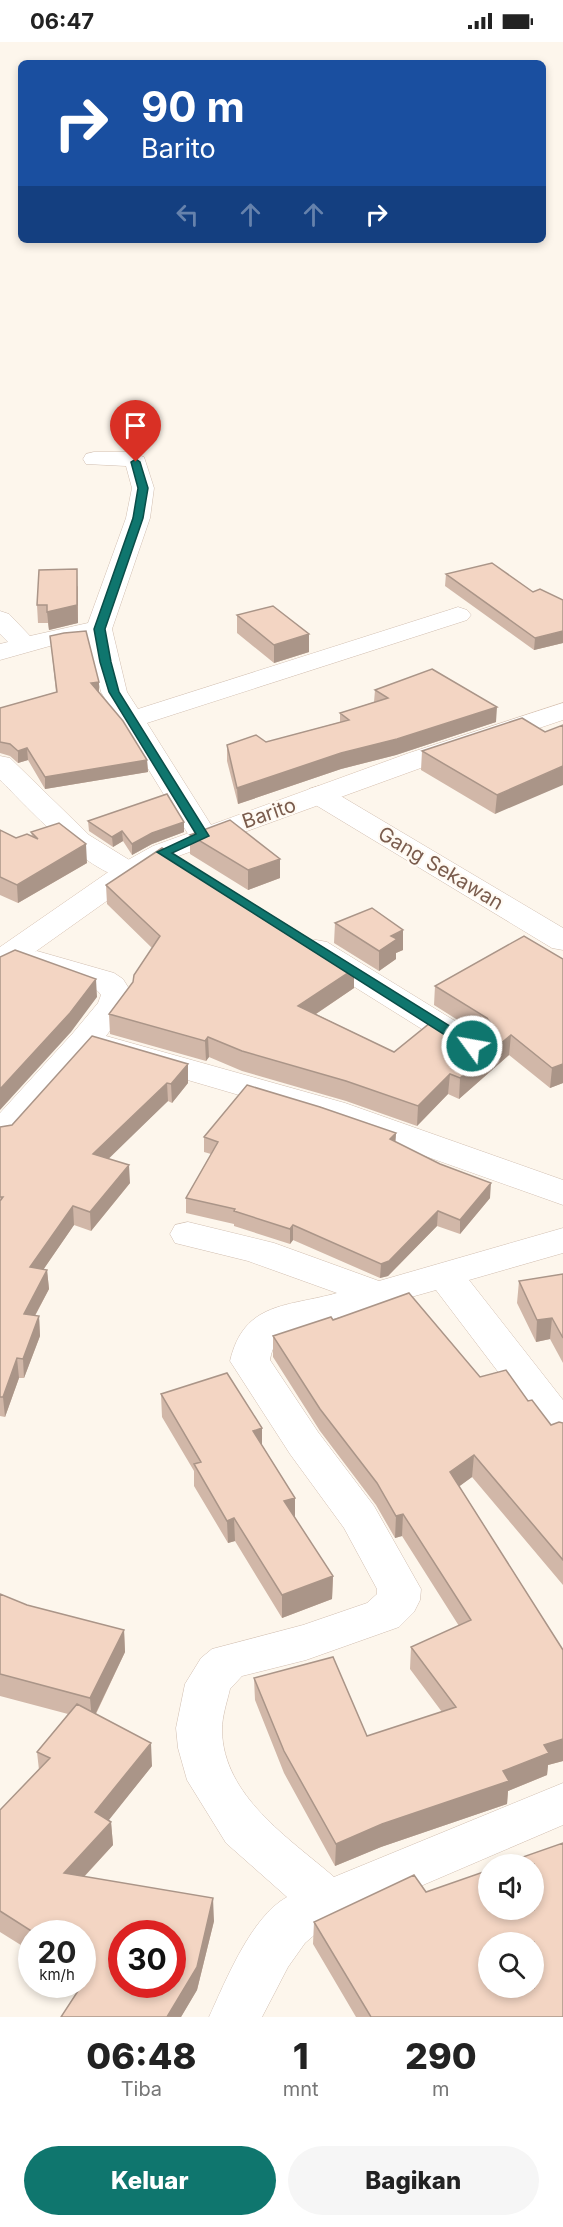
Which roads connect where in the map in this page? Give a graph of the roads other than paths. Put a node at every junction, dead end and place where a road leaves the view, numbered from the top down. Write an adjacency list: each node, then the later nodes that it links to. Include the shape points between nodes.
1 (94, 459): 4 (street, via 136,462 143,488 138,518)
2 (458, 615): 8 (street)
3 (0, 619): 5 (street)
4 (99, 629): 5 (street); 8 (street, via 114,692)
5 (25, 645): 6 (street)
6 (0, 652)
7 (563, 711): 10 (street, Barito)
8 (130, 720): 11 (street)
9 (0, 764): 14 (street, via 79,841)
10 (319, 795): 11 (street, Barito); 16 (street, Gang Sekawan)
11 (203, 836): 12 (street, Barito)
12 (163, 852): 13 (street); 14 (street, Barito)
13 (193, 871)
14 (128, 872): 17 (street, Barito)
15 (292, 934): 19 (street)
16 (563, 941)
17 (6, 958): 18 (street, via 110,983 116,1000)
18 (85, 1040): 20 (street); 21 (street, via 333,1111)
19 (472, 1046)
20 (0, 1134)
21 (563, 1193)
22 (188, 1234): 25 (street, via 240,1244)
23 (563, 1240): 24 (street)
24 (445, 1275): 25 (street); 26 (street)
25 (377, 1295): 28 (street, via 266,1327 256,1336 250,1361 359,1516 399,1589 398,1600 383,1615 351,1627 228,1662 208,1684 199,1728 211,1780 243,1828)
26 (563, 1429)
27 (563, 1803): 28 (street)
28 (328, 1902): 29 (street, via 299,1917 280,1937)
29 (235, 2017)

